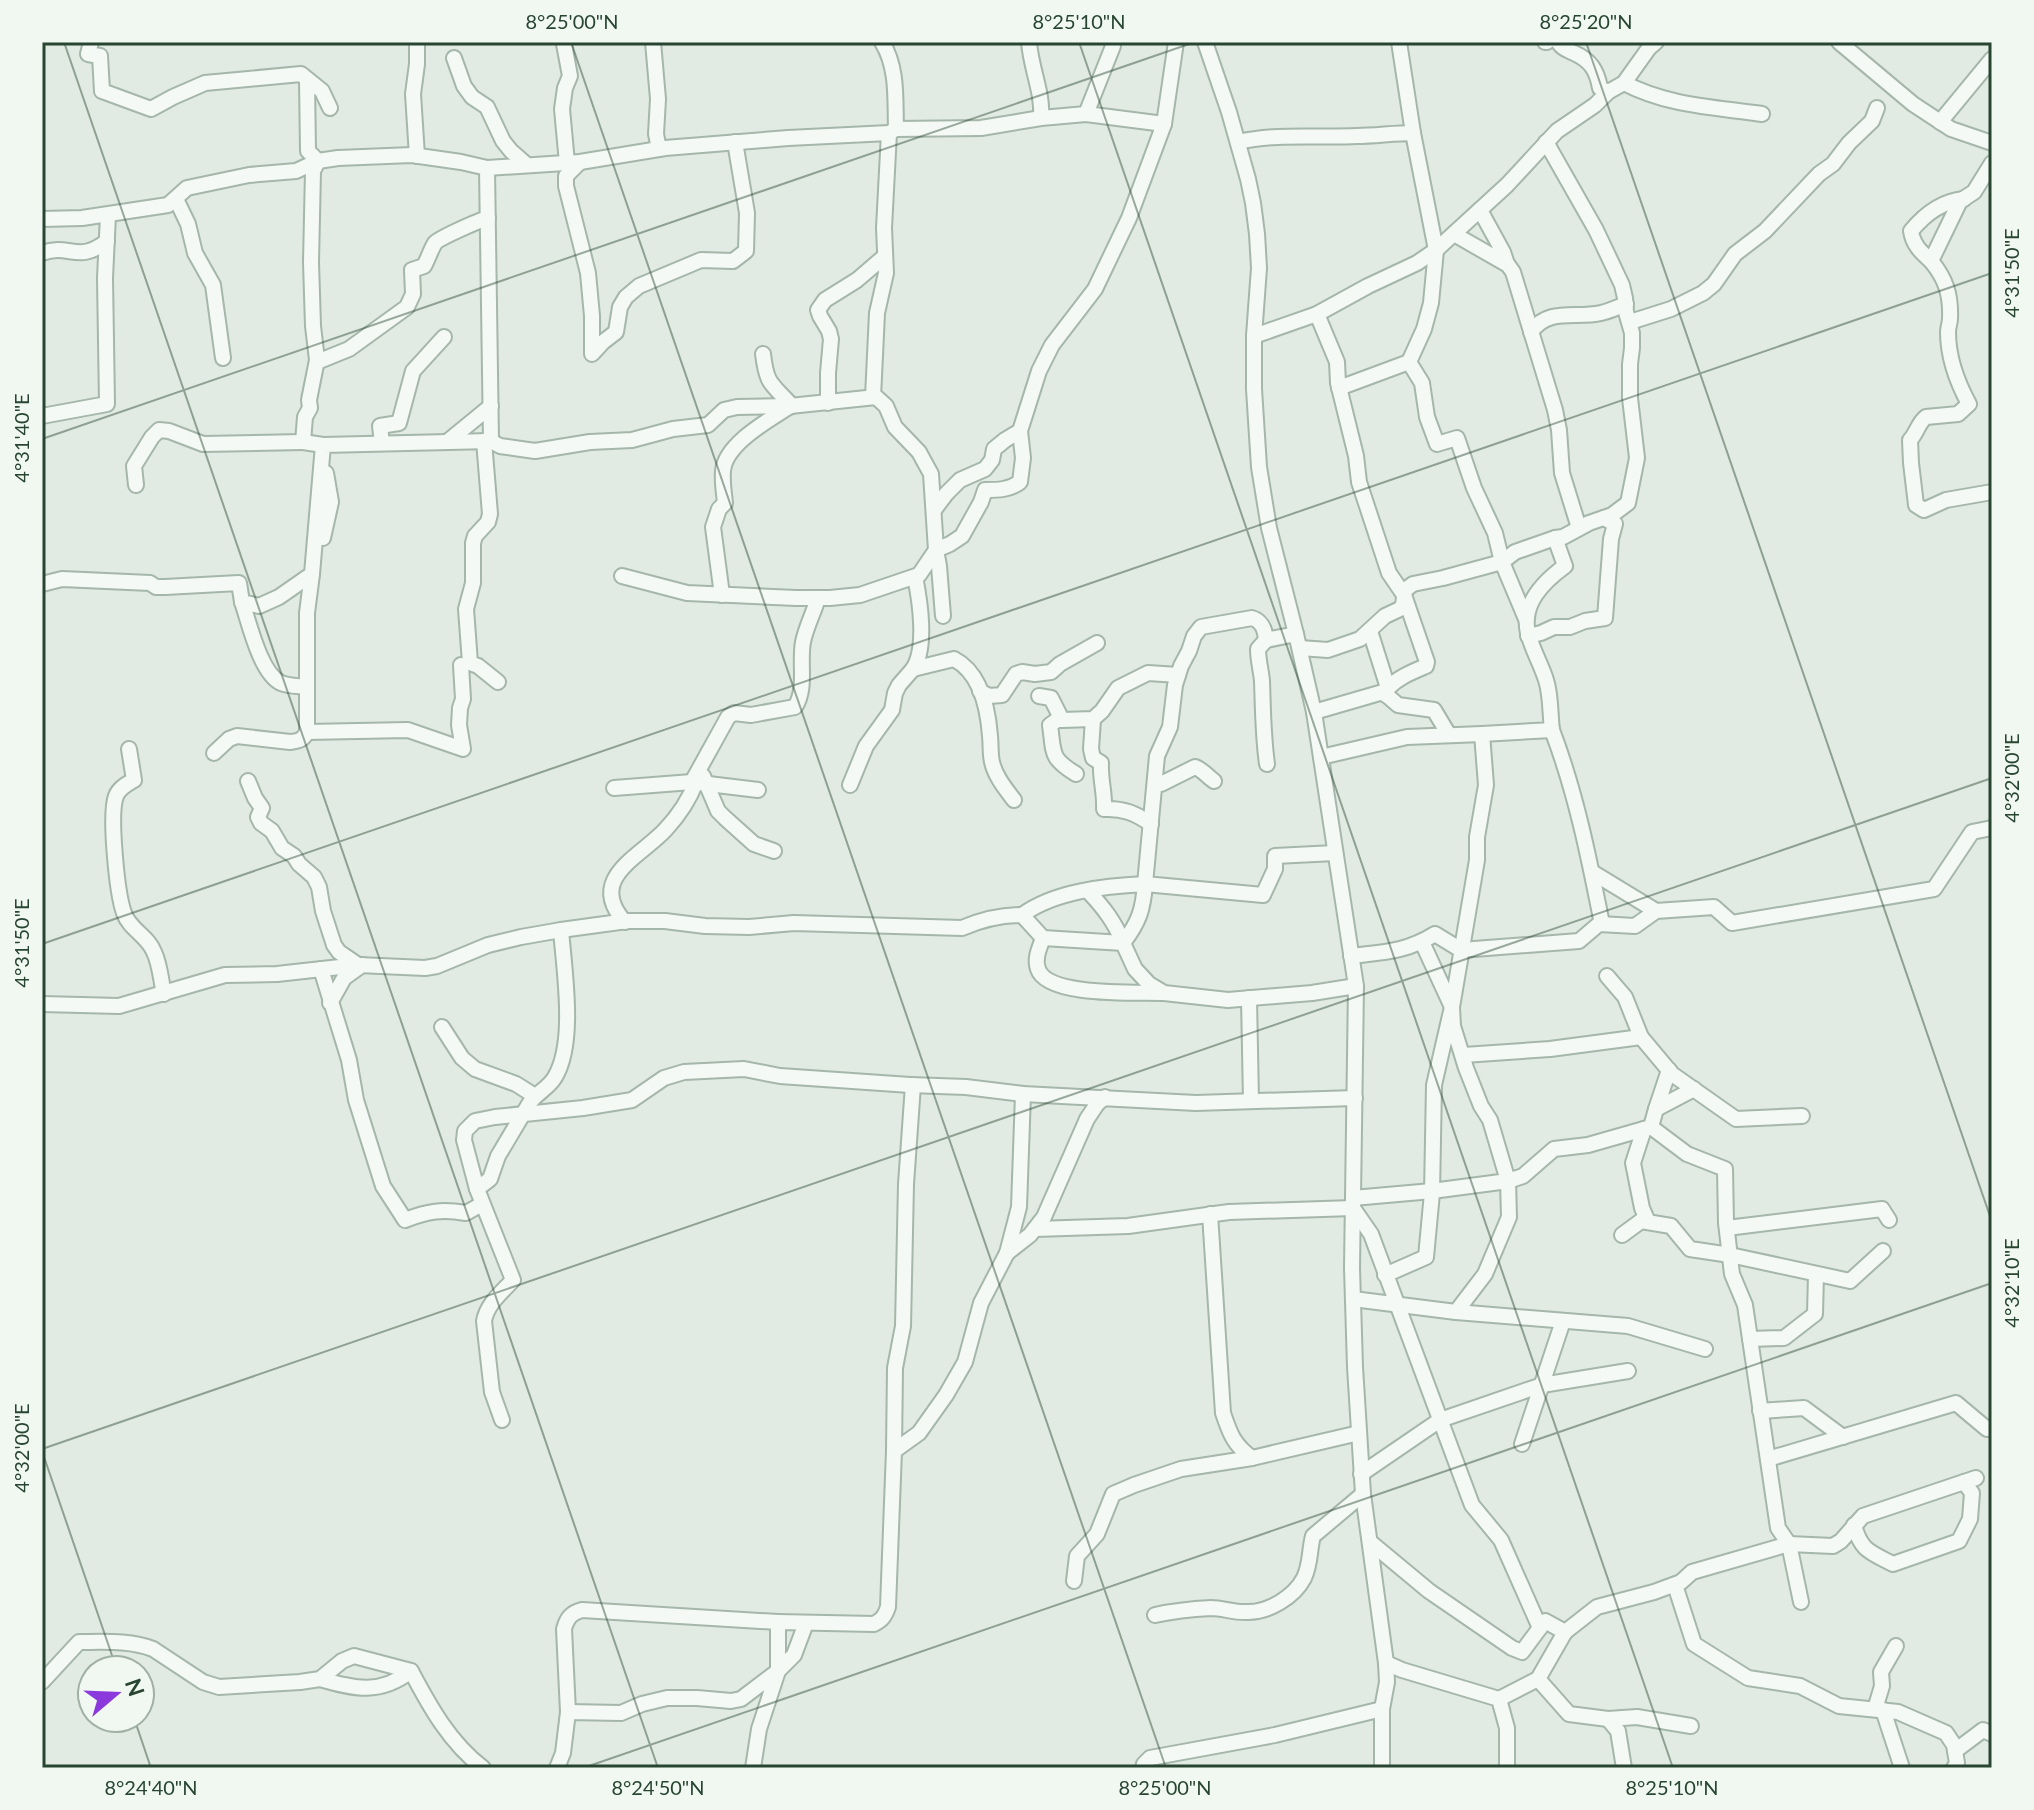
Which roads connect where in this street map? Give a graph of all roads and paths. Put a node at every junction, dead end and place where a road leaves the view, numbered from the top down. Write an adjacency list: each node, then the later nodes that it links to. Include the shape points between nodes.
1 (91, 42): 16 (street, via 88,54 100,56 102,91 151,109 205,83 301,74)
2 (417, 42): 33 (street)
3 (653, 42): 32 (street)
4 (882, 42): 26 (street, via 894,74)
5 (1029, 42): 23 (street)
6 (1176, 42): 25 (street)
7 (1205, 42): 29 (street)
8 (1399, 42): 27 (street)
9 (1558, 42): 18 (street, via 1592,64 1600,88)
10 (1656, 42): 17 (street)
11 (1839, 42): 24 (street)
12 (564, 44): 35 (street, via 570,76 562,109)
13 (1113, 46): 21 (street)
14 (454, 58): 37 (street, via 464,86 487,107 503,141)
15 (1992, 59): 24 (street)
16 (307, 80): 19 (street, via 322,91); 34 (street, via 308,151)
17 (1624, 83): 18 (street); 22 (street, via 1698,107)
18 (1608, 92): 30 (street)
19 (330, 108)
20 (1877, 108): 54 (street, via 1872,121 1833,164 1735,254 1714,284 1671,309)
21 (1086, 114): 23 (street); 25 (street)
22 (1762, 114)
23 (1041, 118): 26 (street, via 981,128)
24 (1940, 122): 31 (street)
25 (1164, 124): 68 (street, via 1095,289 1039,371)
26 (893, 131): 28 (street); 49 (street)
27 (1413, 133): 29 (street); 47 (street)
28 (735, 142): 32 (street); 35 (street, via 747,213 746,251 733,261 701,260 639,286 620,307 616,332 592,354 588,273 566,186)
29 (1238, 142): 56 (street, via 1257,234)
30 (1546, 142): 41 (street); 52 (street, via 1596,230)
31 (1992, 143)
32 (659, 149): 35 (street)
33 (417, 156): 34 (street); 38 (street)
34 (318, 161): 39 (street, via 296,171 187,188); 60 (street, via 313,171 311,262)
35 (574, 162): 37 (street)
36 (1992, 163): 40 (street)
37 (527, 165): 38 (street)
38 (487, 168): 43 (street)
39 (176, 199): 42 (street, via 168,205); 59 (street, via 213,285)
40 (1964, 199): 50 (street); 50 (street, via 1932,211 1911,231 1918,250)
41 (1480, 210): 45 (street); 51 (street)
42 (108, 215): 44 (street); 46 (street)
43 (488, 218): 60 (street, via 435,243 424,266 412,270 413,294 407,307 349,349); 65 (street)
44 (42, 219)
45 (1454, 234): 47 (street); 51 (street)
46 (107, 241): 48 (street, via 92,252); 67 (street, via 107,404)
47 (1436, 250): 53 (street); 61 (street, via 1431,303)
48 (42, 253)
49 (885, 256): 63 (street); 64 (street, via 818,310 831,339)
50 (1931, 261): 78 (street, via 1947,288 1953,365 1969,404 1958,414 1926,417 1910,440 1916,505 1924,510 1946,500)
51 (1507, 264): 55 (street)
52 (1626, 304): 54 (street); 55 (street, via 1602,313 1560,314)
53 (1317, 314): 56 (street); 62 (street, via 1337,362)
54 (1630, 322): 80 (street, via 1637,458 1628,503)
55 (1531, 332): 81 (street, via 1555,410 1562,473)
56 (1254, 336): 100 (street, via 1259,467)
57 (444, 337): 72 (street, via 413,371 399,423 380,426)
58 (763, 354): 66 (street, via 769,384)
59 (223, 358)
60 (317, 362): 70 (street)
61 (1409, 362): 62 (street); 84 (street, via 1422,383 1437,444 1457,438)
62 (1339, 388): 91 (street, via 1359,482 1389,573)
63 (873, 397): 64 (street); 74 (street, via 882,401)
64 (828, 403): 66 (street)
65 (491, 406): 69 (street); 71 (street)
66 (791, 406): 69 (street, via 737,407 724,410 708,425 632,440 535,451); 90 (street, via 742,441 725,461 725,503 713,527)
67 (42, 416)
68 (1020, 431): 76 (street, via 994,449 985,469); 77 (street, via 1020,482)
69 (488, 441): 71 (street); 105 (street, via 490,514 473,543 473,583 466,609 470,663)
70 (303, 442): 73 (street); 75 (street, via 203,444 159,430 134,466)
71 (447, 442): 72 (street)
72 (382, 443): 73 (street)
73 (323, 445): 86 (street)
74 (931, 474): 76 (street, via 941,484); 79 (street)
75 (136, 485)
76 (954, 485): 77 (street); 79 (street)
77 (985, 490): 83 (street, via 962,536)
78 (1992, 492)
79 (934, 510): 83 (street)
80 (1604, 518): 81 (street); 98 (street, via 1615,524 1605,618)
81 (1579, 528): 82 (street)
82 (1555, 538): 84 (street); 96 (street, via 1565,566 1539,590)
83 (936, 550): 85 (street); 95 (street)
84 (1502, 562): 91 (street, via 1413,584); 96 (street)
85 (927, 565): 88 (street); 92 (street)
86 (313, 566): 94 (street, via 267,604); 106 (street)
87 (622, 576): 90 (street, via 687,593)
88 (915, 577): 92 (street); 93 (street, via 860,595)
89 (42, 584): 94 (street, via 62,579 156,587 239,583)
90 (722, 595): 93 (street)
91 (1404, 595): 97 (street, via 1400,609); 108 (street, via 1426,666 1409,672)
92 (919, 597): 103 (street, via 920,649)
93 (818, 598): 122 (street, via 802,645 801,690 795,707 728,717)
94 (242, 602): 106 (street, via 267,670 281,683)
95 (943, 616)
96 (1526, 619): 98 (street)
97 (1370, 631): 100 (street, via 1328,650); 108 (street)
98 (1528, 636): 113 (street, via 1548,683)
99 (1266, 640): 100 (street); 104 (street, via 1262,624 1252,618 1201,627); 120 (street, via 1258,649)
100 (1298, 641): 110 (street)
101 (1097, 643): 107 (street, via 1051,672 1016,674 1002,695)
102 (461, 665): 114 (street, via 463,749 408,730)
103 (913, 669): 107 (street, via 954,659 973,676); 126 (street, via 899,685 892,710 866,746)
104 (1178, 675): 112 (street, via 1148,673 1118,688); 123 (street)
105 (498, 682)
106 (306, 687): 114 (street)
107 (980, 691): 129 (street, via 994,770)
108 (1387, 691): 110 (street); 116 (street, via 1398,705 1434,710)
109 (1039, 696): 111 (street, via 1051,698)
110 (1314, 712): 119 (street)
111 (1060, 718): 112 (street); 121 (street, via 1050,725 1054,757)
112 (1093, 719): 130 (street, via 1091,749 1101,763 1104,809 1136,814)
113 (1552, 730): 115 (street); 134 (street)
114 (307, 732): 118 (street, via 290,742 237,736)
115 (1482, 734): 116 (street); 142 (street, via 1486,785)
116 (1449, 735): 119 (street, via 1407,737)
117 (129, 749): 155 (street, via 134,780 122,787 114,811 120,892 124,916 154,951)
118 (214, 753)
119 (1321, 757): 133 (street)
120 (1267, 764)
121 (1076, 774)
122 (699, 779): 127 (street); 128 (street); 132 (street, via 725,818 754,844); 139 (street, via 671,823 629,859 614,880 612,901)
123 (1155, 780): 125 (street, via 1161,784 1195,767); 130 (street)
124 (248, 781): 148 (street, via 262,808 261,823 314,877 334,945)
125 (1214, 781)
126 (850, 785)
127 (614, 788)
128 (758, 790)
129 (1014, 800)
130 (1151, 824): 135 (street)
131 (1992, 828): 137 (street, via 1972,832 1934,889 1732,923 1714,907)
132 (774, 851)
133 (1335, 853): 135 (street, via 1275,856 1263,895); 147 (street)
134 (1592, 872): 137 (street); 140 (street)
135 (1145, 884): 136 (street); 145 (street, via 1136,925)
136 (1088, 891): 138 (street, via 1036,905); 145 (street, via 1109,914)
137 (1656, 911): 140 (street, via 1635,926)
138 (1022, 915): 139 (street, via 1001,915 962,928); 143 (street)
139 (625, 922): 141 (street)
140 (1602, 924): 146 (street, via 1579,941)
141 (561, 930): 148 (street, via 488,945 437,966); 167 (street, via 565,1046 553,1081)
142 (1464, 934): 144 (street); 146 (street)
143 (1043, 938): 145 (street); 153 (street, via 1036,960 1047,981)
144 (1429, 938): 146 (street); 147 (street, via 1399,951); 159 (street)
145 (1123, 943): 150 (street)
146 (1461, 950): 159 (street)
147 (1351, 956): 152 (street)
148 (360, 965): 149 (street); 157 (street, via 344,978)
149 (321, 969): 155 (street, via 225,975); 157 (street)
150 (1135, 969): 153 (street); 154 (street)
151 (1607, 976): 161 (street, via 1625,997)
152 (1356, 986): 156 (street); 169 (street)
153 (1111, 991): 154 (street)
154 (1164, 993): 156 (street)
155 (164, 994): 158 (street, via 119,1006)
156 (1249, 998): 170 (street)
157 (330, 1003): 179 (street, via 383,1186 405,1220 429,1211 466,1213)
158 (42, 1004)
159 (1452, 1007): 162 (street); 177 (street, via 1434,1085)
160 (442, 1027): 167 (street, via 475,1069)
161 (1641, 1037): 162 (street); 163 (street)
162 (1464, 1055): 175 (street)
163 (1669, 1070): 165 (street); 171 (street)
164 (913, 1085): 166 (street); 172 (street, via 744,1069 700,1070 664,1078 632,1100); 206 (street)
165 (1694, 1089): 171 (street); 173 (street, via 1736,1119)
166 (1023, 1094): 168 (street); 187 (street, via 1019,1207)
167 (535, 1096): 172 (street)
168 (1105, 1097): 170 (street); 184 (street, via 1087,1119)
169 (1355, 1098): 170 (street); 178 (street)
170 (1251, 1101)
171 (1656, 1109): 174 (street)
172 (524, 1113): 176 (street, via 490,1179); 176 (street, via 475,1121 465,1131 464,1147)
173 (1802, 1116)
174 (1648, 1128): 175 (street, via 1554,1149 1523,1176); 182 (street, via 1633,1163); 183 (street, via 1687,1154 1725,1169)
175 (1508, 1181): 177 (street); 193 (street, via 1509,1217 1485,1274)
176 (477, 1189): 179 (street)
177 (1432, 1191): 178 (street); 190 (street, via 1426,1257)
178 (1353, 1203): 180 (street); 190 (street); 191 (street)
179 (482, 1204): 200 (street, via 513,1280 486,1311 484,1321 492,1392)
180 (1210, 1214): 184 (street, via 1128,1226); 207 (street, via 1223,1413 1231,1438)
181 (1889, 1220): 183 (street, via 1882,1209)
182 (1648, 1222): 185 (street, via 1641,1221); 188 (street, via 1671,1226 1690,1249)
183 (1727, 1228): 188 (street)
184 (1035, 1229): 187 (street)
185 (1622, 1235)
186 (1883, 1251): 189 (street, via 1850,1281)
187 (1007, 1253): 206 (street, via 981,1303 965,1362 919,1433)
188 (1730, 1255): 189 (street); 195 (street)
189 (1816, 1274): 195 (street, via 1815,1314 1784,1338)
190 (1385, 1275): 192 (street)
191 (1353, 1299): 192 (street); 203 (street)
192 (1396, 1304): 193 (street); 201 (street)
193 (1456, 1312): 194 (street)
194 (1563, 1321): 196 (street, via 1628,1326); 198 (street)
195 (1750, 1339): 199 (street)
196 (1705, 1349)
197 (1628, 1371): 198 (street)
198 (1542, 1385): 201 (street); 205 (street)
199 (1760, 1411): 204 (street, via 1804,1408); 208 (street)
200 (502, 1420)
201 (1440, 1420): 209 (street); 220 (street, via 1472,1505 1501,1540)
202 (1992, 1428): 204 (street, via 1956,1403)
203 (1359, 1433): 207 (street); 209 (street)
204 (1843, 1437): 208 (street)
205 (1522, 1444)
206 (894, 1451): 219 (street, via 886,1614 874,1624)
207 (1252, 1458): 214 (street, via 1181,1469 1113,1494 1097,1534 1077,1556)
208 (1768, 1459): 213 (street, via 1778,1528)
209 (1361, 1474): 210 (street)
210 (1363, 1494): 212 (street); 217 (street, via 1313,1536 1302,1582 1276,1604 1246,1613 1215,1608)
211 (1854, 1525): 211 (street, via 1863,1516 1970,1480 1970,1519 1959,1541 1893,1564 1859,1542); 213 (street, via 1833,1546)
212 (1370, 1542): 220 (street, via 1512,1648 1522,1652); 223 (street)
213 (1789, 1544): 215 (street, via 1692,1572); 216 (street)
214 (1074, 1581)
215 (1675, 1585): 221 (street, via 1597,1607); 231 (street, via 1694,1644 1748,1678 1800,1686 1839,1706)
216 (1801, 1602)
217 (1155, 1615)
218 (778, 1622): 219 (street); 225 (street); 232 (street, via 573,1613 564,1629)
219 (806, 1623): 225 (street, via 794,1655)
220 (1540, 1628): 221 (street, via 1545,1621)
221 (1565, 1632): 227 (street)
222 (1896, 1646): 231 (street, via 1881,1672)
223 (1386, 1663): 229 (street); 230 (street)
224 (411, 1671): 226 (street, via 382,1687 348,1687); 226 (street, via 354,1656); 237 (street, via 443,1726)
225 (778, 1671): 232 (street, via 731,1701 667,1698 621,1713); 239 (street)
226 (320, 1679): 228 (street, via 219,1687 144,1645 79,1642)
227 (1538, 1679): 229 (street); 233 (street, via 1569,1714)
228 (42, 1682)
229 (1499, 1699): 242 (street, via 1507,1728)
230 (1382, 1709): 240 (street, via 1150,1758); 241 (street)
231 (1879, 1710): 236 (street, via 1898,1712 1946,1733); 244 (street)
232 (568, 1712): 238 (street)
233 (1608, 1719): 234 (street, via 1637,1717); 243 (street, via 1618,1731)
234 (1691, 1726)
235 (1992, 1734): 236 (street, via 1983,1730)
236 (1955, 1751): 245 (street)
237 (483, 1768)
238 (557, 1768)
239 (753, 1768)
240 (1143, 1768)
241 (1382, 1768)
242 (1507, 1768)
243 (1624, 1768)
244 (1902, 1768)
245 (1954, 1768)

